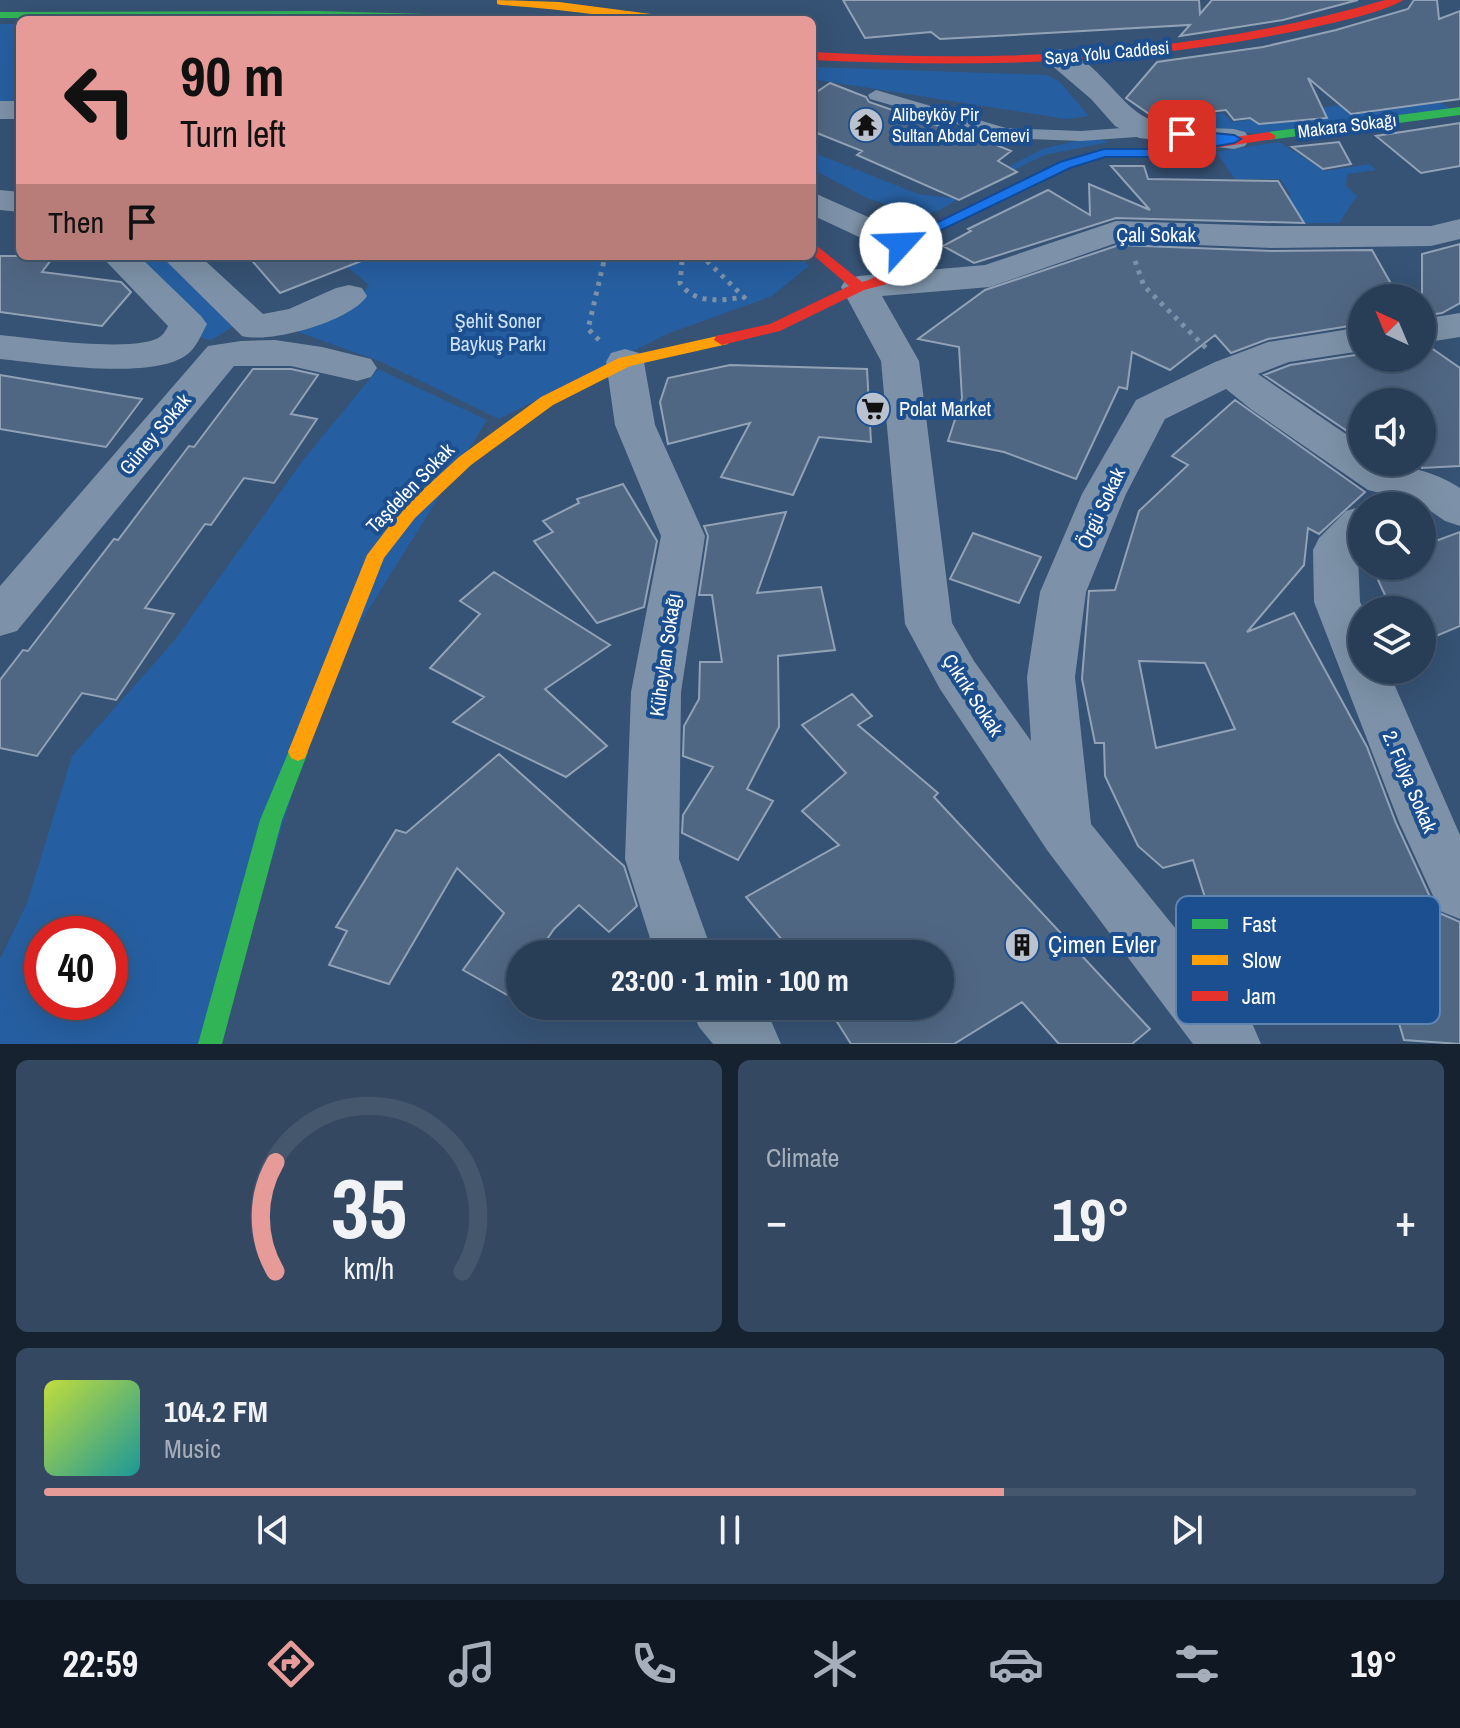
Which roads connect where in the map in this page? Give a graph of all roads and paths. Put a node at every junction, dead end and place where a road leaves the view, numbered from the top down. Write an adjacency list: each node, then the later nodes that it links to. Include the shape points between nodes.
1 (0, 0): 2 (main road)
2 (26, 0)
3 (436, 0): 7 (main road, via 559,5)
4 (1342, 0): 12 (main road, Saya Yolu Caddesi, via 1243,22)
5 (1397, 0): 12 (main road, Saya Yolu Caddesi, via 1284,31 1143,51)
6 (0, 15): 8 (main road)
7 (639, 15): 9 (main road); 10 (main road)
8 (393, 16)
9 (629, 16)
10 (646, 16)
11 (816, 38): 12 (main road, Saya Yolu Caddesi)
12 (1041, 47): 13 (main road, Saya Yolu Caddesi, via 918,61); 16 (street, via 1102,93 1126,119)
13 (816, 56)
14 (876, 95): 16 (lane, via 1005,133 1081,136)
15 (1460, 111): 17 (main road, Makara Sokağı)
16 (1150, 131): 17 (street)
17 (1234, 139): 21 (main road, Makara Sokağı, via 1154,153 1104,153 1065,165)
18 (816, 204): 21 (street)
19 (1460, 229): 20 (street, Çalı Sokak, via 1431,236 1272,237)
20 (1116, 231): 28 (street, Çalı Sokak, via 990,276); 38 (path, via 1144,286)
21 (901, 244): 28 (main road, Taşdelen Sokak, via 891,272 882,281)
22 (816, 249): 28 (main road)
23 (123, 260): 35 (street, via 188,324 176,345 153,356)
24 (183, 260): 29 (street, via 255,328 299,319)
25 (604, 260): 36 (path, via 588,329)
26 (682, 260): 30 (path, via 678,282 683,289 712,300)
27 (706, 260): 30 (path)
28 (859, 287): 32 (main road, Taşdelen Sokak); 45 (street, Çıkrık Sokak, via 900,361 929,624 957,675)
29 (349, 296)
30 (745, 297): 32 (path)
31 (1460, 325): 33 (street)
32 (775, 328): 36 (main road, Taşdelen Sokak)
33 (1436, 329)
34 (1348, 341): 38 (street, Örgü Sokak, via 1282,351)
35 (0, 347)
36 (625, 362): 47 (street, Küheylan Sokağı, via 635,425 683,536 656,692 652,859); 51 (main road, Taşdelen Sokak, via 547,401 465,461 409,513 376,555 271,820)
37 (357, 368): 41 (street, Güney Sokak, via 261,350 222,355)
38 (1229, 371): 39 (street, via 1383,479); 45 (street, Örgü Sokak, via 1150,410 1104,494 1063,592 1051,677)
39 (1451, 497)
40 (1348, 537): 42 (street, via 1335,550 1337,602)
41 (0, 618)
42 (1348, 629)
43 (1371, 684): 44 (street, 2. Fulya Sokak)
44 (1443, 819): 46 (street, 2. Fulya Sokak)
45 (1066, 833): 48 (street, Çıkrık Sokak)
46 (1460, 893)
47 (679, 940)
48 (1176, 974)
49 (731, 1020): 52 (street)
50 (1215, 1024): 53 (street, Çıkrık Sokak)
51 (210, 1044)
52 (751, 1044)
53 (1231, 1044)

